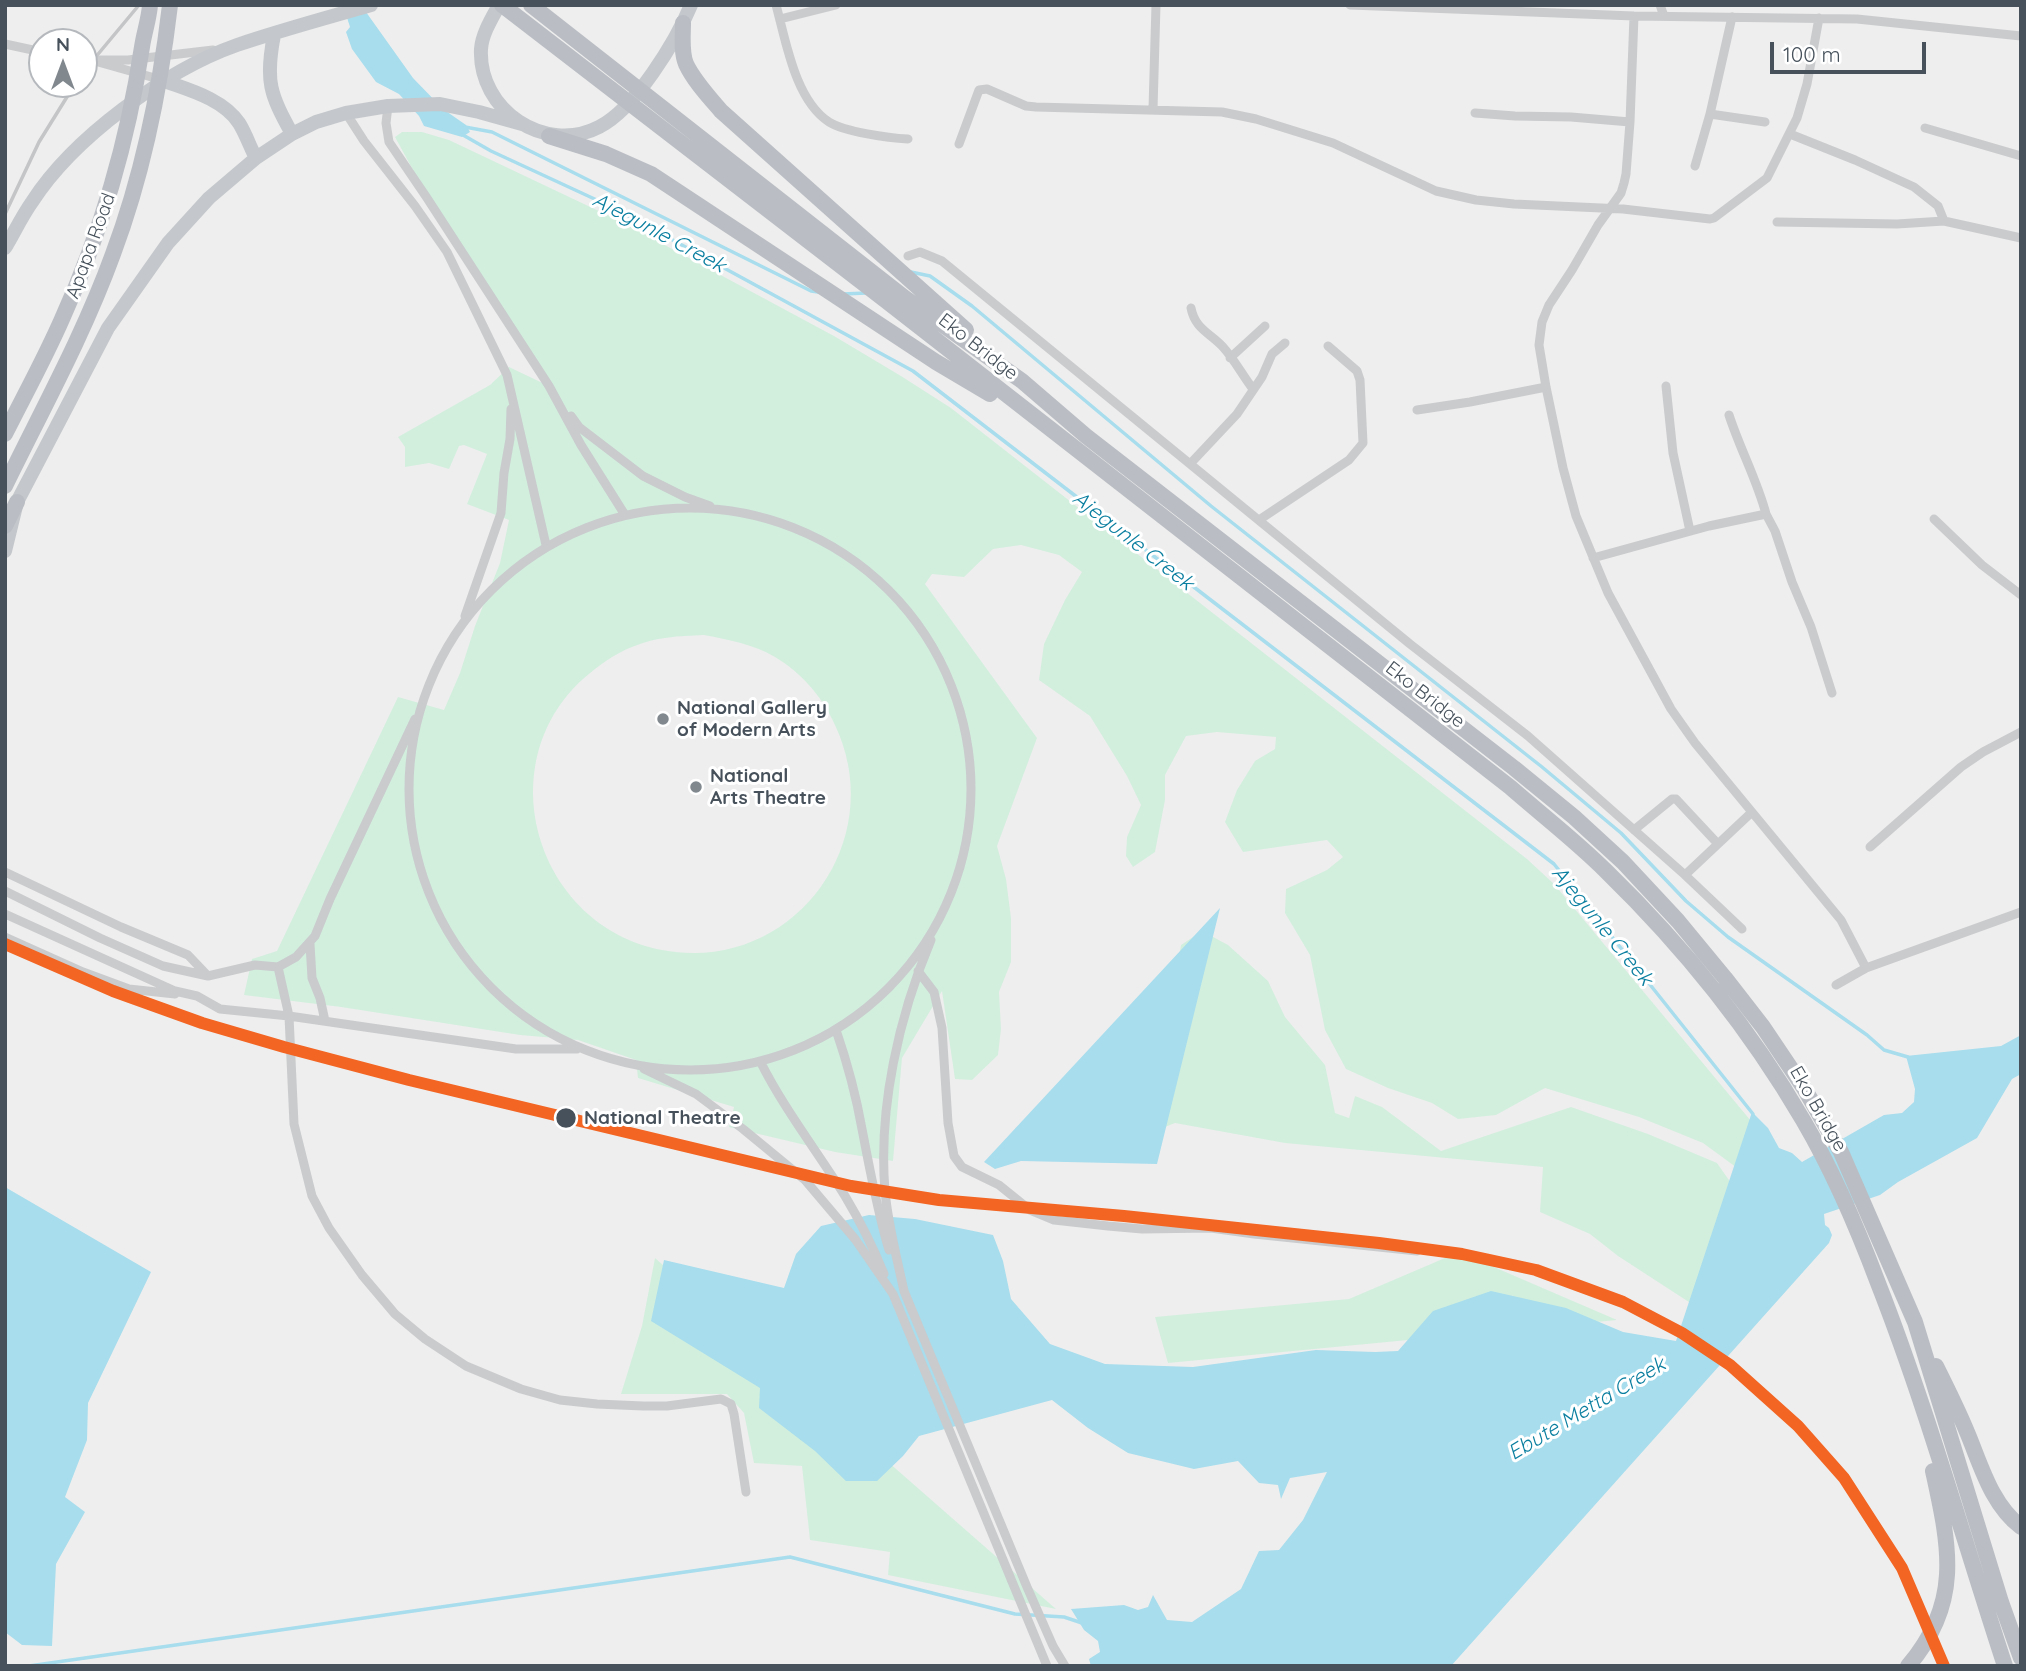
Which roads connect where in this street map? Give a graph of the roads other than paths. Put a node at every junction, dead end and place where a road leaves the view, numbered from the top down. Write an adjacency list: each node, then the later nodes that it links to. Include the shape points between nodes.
1 (150, 5): 65 (highway, Apapa Road, via 132,108 102,215 62,319)
2 (170, 5): 67 (highway, Apapa Road, via 152,122 114,254 84,327)
3 (501, 5): 33 (main road, via 488,24 481,47 482,69 500,106); 64 (highway, Eko Bridge)
4 (531, 5): 56 (highway, Eko Bridge, via 905,298)
5 (691, 5): 17 (main road)
6 (776, 5): 16 (street)
7 (836, 5): 16 (street)
8 (1156, 5): 27 (street)
9 (1350, 5): 12 (street)
10 (1660, 5): 13 (street)
11 (368, 6): 18 (main road)
12 (1634, 16): 13 (street); 31 (street)
13 (1664, 16): 14 (street)
14 (1732, 18): 15 (street); 30 (street)
15 (1819, 18): 19 (street); 36 (street, via 1807,84)
16 (780, 19): 38 (street, via 799,85 829,122)
17 (683, 23): 37 (main road, via 640,90 621,110 600,127); 56 (highway, via 686,63 721,111)
18 (274, 35): 21 (main road); 35 (main road, via 270,84)
19 (2021, 36)
20 (5, 44): 22 (street)
21 (236, 46): 23 (street, via 181,55); 25 (main road)
22 (28, 49)
23 (98, 59)
24 (98, 62): 25 (street)
25 (164, 81): 41 (main road, via 225,109 239,122); 49 (main road, via 111,118 64,161 32,200)
26 (388, 106): 28 (main road); 33 (main road, via 440,104); 43 (street, via 388,142)
27 (1153, 109): 39 (street, via 1026,106 983,89); 45 (street, via 1222,112 1256,119 1333,144 1436,191 1476,200)
28 (346, 113): 35 (main road); 44 (street)
29 (1475, 113): 31 (street)
30 (1710, 114): 32 (street); 42 (street)
31 (1630, 122): 45 (street, via 1626,174 1621,193)
32 (1765, 122)
33 (522, 124): 37 (main road)
34 (1925, 128): 40 (street)
35 (292, 134): 41 (main road)
36 (1790, 134): 45 (street, via 1767,178 1714,218); 46 (street, via 1914,187 1938,206)
37 (549, 136): 64 (highway, via 651,174 936,362)
38 (908, 139)
39 (959, 144)
40 (2021, 156)
41 (256, 158): 68 (main road, via 209,198 133,291 108,328)
42 (1695, 166)
43 (428, 198): 44 (street); 57 (street)
44 (415, 206): 61 (street, via 447,252 507,374)
45 (1608, 209): 59 (street, via 1542,322 1539,345)
46 (1944, 221): 47 (street, via 1897,225); 48 (street)
47 (1777, 222)
48 (2021, 238)
49 (5, 248)
50 (908, 256): 66 (street, via 920,252 942,261)
51 (1191, 309): 55 (street, via 1197,325)
52 (1265, 326): 55 (street)
53 (1285, 343): 60 (street, via 1272,354)
54 (1328, 346): 73 (street, via 1357,371 1363,443 1349,460)
55 (1230, 358): 60 (street)
56 (1022, 381): 112 (highway, Eko Bridge, via 1514,768 1623,862 1726,978 1804,1088 1841,1152)
57 (549, 386): 69 (street, via 579,427 611,453 643,476); 70 (street)
58 (1666, 386): 75 (street, via 1673,453)
59 (1546, 387): 62 (street); 78 (street, via 1576,516)
60 (1253, 389): 66 (street, via 1237,414)
61 (511, 393): 76 (street); 80 (street, via 501,513)
62 (1417, 410)
63 (1729, 415): 71 (street)
64 (1035, 419): 113 (highway, Eko Bridge, via 1510,788 1605,869 1644,909 1730,1011 1803,1120 1851,1216)
65 (5, 434)
66 (1191, 464): 73 (street)
67 (5, 486)
68 (17, 502): 74 (highway); 77 (main road)
69 (718, 510): 70 (street); 93 (street, via 784,525 820,540 865,569 904,606 942,664 967,733 971,822 959,875)
70 (625, 514): 76 (street)
71 (1766, 514): 75 (street); 81 (street)
72 (1934, 519): 79 (street)
73 (1259, 520): 85 (street, via 1528,736)
74 (5, 526)
75 (1690, 531): 78 (street)
76 (546, 545): 80 (street, via 500,580)
77 (5, 551)
78 (1593, 558): 84 (street, via 1671,709)
79 (2021, 595)
80 (464, 620): 82 (street, via 442,653)
81 (1832, 693)
82 (417, 715): 96 (street); 106 (street, via 412,807 431,903 470,965 523,1016)
83 (2021, 732): 87 (street, via 1961,767)
84 (1752, 812): 86 (street); 98 (street, via 1840,920)
85 (1634, 830): 86 (street, via 1676,799); 89 (street)
86 (1718, 844): 89 (street)
87 (1870, 847)
88 (5, 872): 100 (street, via 188,955)
89 (1685, 875): 94 (street)
90 (5, 891): 100 (street, via 163,966)
91 (2021, 912): 98 (street)
92 (5, 914): 102 (street, via 175,991)
93 (937, 925): 99 (street); 105 (street, via 894,984)
94 (1742, 929)
95 (5, 937): 102 (street, via 129,989)
96 (310, 944): 97 (street); 104 (street, via 312,978)
97 (278, 967): 100 (street, via 255,965); 103 (street)
98 (1866, 968): 101 (street)
99 (918, 971): 109 (street, via 934,992 943,1028 954,1156 962,1167 999,1185 1030,1210 1054,1220 1081,1223 1142,1229 1211,1228); 110 (street, via 897,1042 884,1156 885,1191)
100 (208, 976)
101 (1836, 985)
102 (197, 996): 103 (street, via 219,1009)
103 (289, 1016): 104 (street); 114 (street, via 294,1124 312,1196 362,1275 395,1314 466,1366 560,1400 667,1406 721,1399 731,1404)
104 (325, 1021): 106 (street, via 516,1049)
105 (836, 1030): 107 (street); 110 (street, via 860,1117 873,1191)
106 (579, 1049): 108 (street)
107 (760, 1061): 108 (street, via 719,1069); 111 (street, via 776,1093 845,1196)
108 (636, 1065): 111 (street, via 696,1094 805,1180 855,1238)
109 (1417, 1251)
110 (904, 1291): 118 (street, via 1027,1587)
111 (893, 1294): 117 (street)
112 (1914, 1322): 115 (highway, via 1991,1490); 116 (highway, Eko Bridge)
113 (1915, 1382): 119 (highway, via 1944,1521 1948,1564 1937,1624); 120 (highway, Eko Bridge)
114 (746, 1492)
115 (2021, 1527)
116 (2021, 1658)
117 (1048, 1666)
118 (1066, 1666)
119 (1908, 1666)
120 (2005, 1666)

